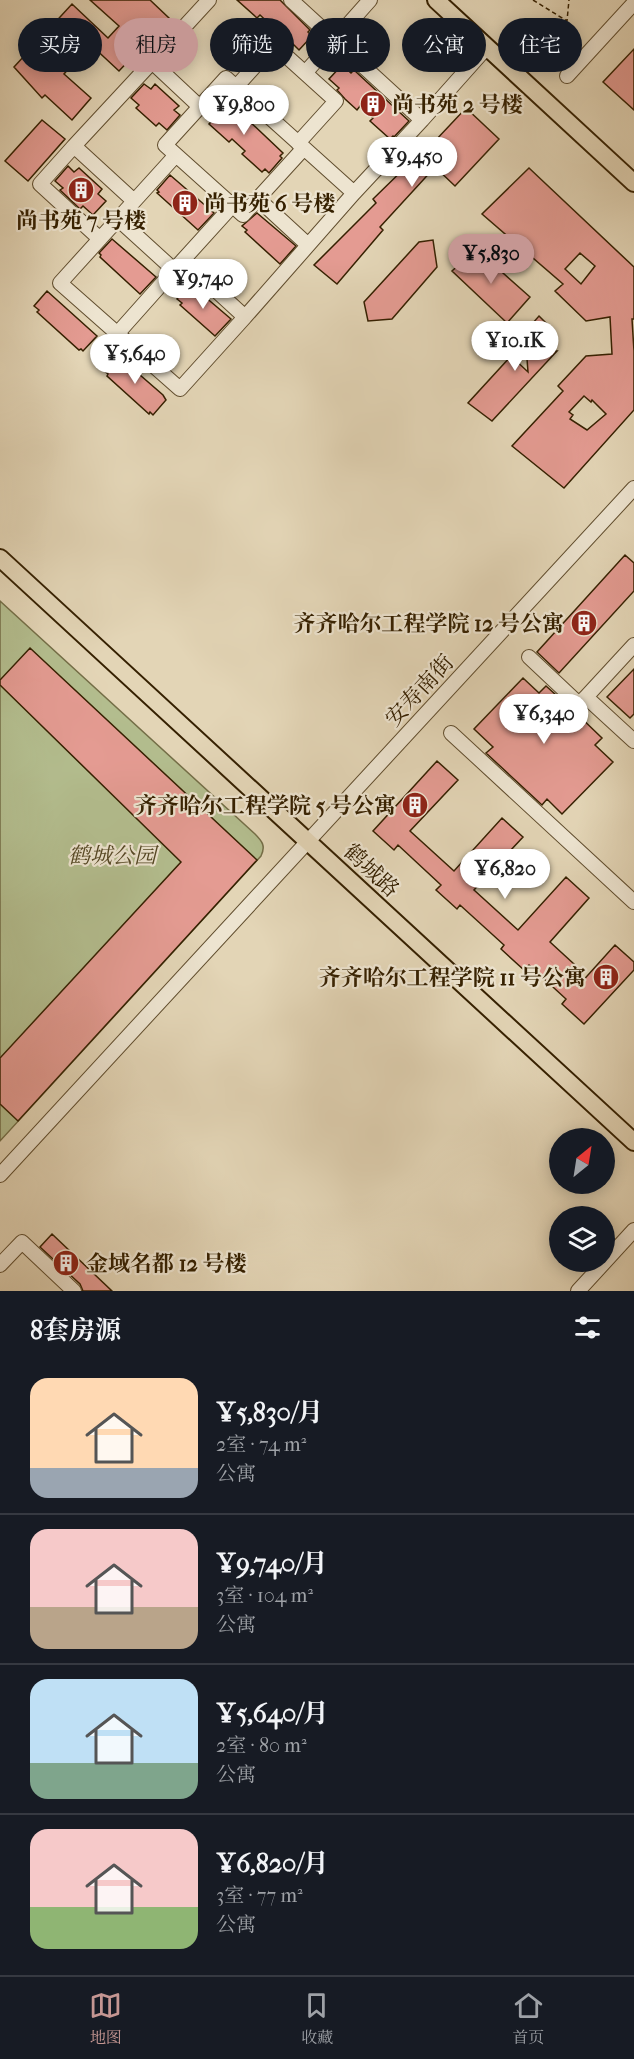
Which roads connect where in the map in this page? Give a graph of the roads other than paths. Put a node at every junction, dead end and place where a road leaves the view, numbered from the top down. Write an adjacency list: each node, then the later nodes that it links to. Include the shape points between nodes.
1 (209, 0): 6 (street)
2 (291, 0): 7 (street)
3 (370, 0): 8 (street)
4 (436, 0): 9 (main road)
5 (634, 3): 14 (street)
6 (192, 18)
7 (310, 18)
8 (354, 18)
9 (487, 47): 17 (street); 21 (main road)
10 (143, 72): 18 (street)
11 (163, 72): 16 (street)
12 (369, 72): 17 (street)
13 (305, 73): 15 (street, via 274,45); 19 (street, via 336,101)
14 (567, 76)
15 (236, 87): 16 (street, via 226,78); 19 (street)
16 (200, 107): 20 (street, via 165,145)
17 (422, 120): 22 (street)
18 (74, 146): 24 (street); 27 (street, via 40,184)
19 (301, 146): 22 (street); 23 (street)
20 (176, 155): 24 (street); 25 (street)
21 (634, 183)
22 (354, 193): 28 (street)
23 (258, 199): 25 (street, via 243,215); 28 (street)
24 (134, 201): 26 (street)
25 (232, 206): 29 (street)
26 (118, 219): 27 (street); 29 (street)
27 (100, 239): 31 (street, via 60,282)
28 (308, 245): 30 (street)
29 (178, 265): 30 (street); 31 (street)
30 (245, 317): 31 (street, via 180,389)
31 (117, 334)
32 (634, 488): 39 (street, 安寿南街)
33 (0, 558): 39 (main road, 鹤城路)
34 (634, 645): 36 (street)
35 (529, 657): 36 (street, via 579,704)
36 (586, 697): 38 (street)
37 (451, 733): 40 (street)
38 (634, 741)
39 (308, 841): 41 (main road, 鹤城路); 42 (street, 安寿南街)
40 (634, 902)
41 (634, 1142)
42 (0, 1175)
43 (634, 1230): 46 (street)
44 (0, 1265): 45 (street, via 22,1242)
45 (75, 1291)
46 (578, 1291)

